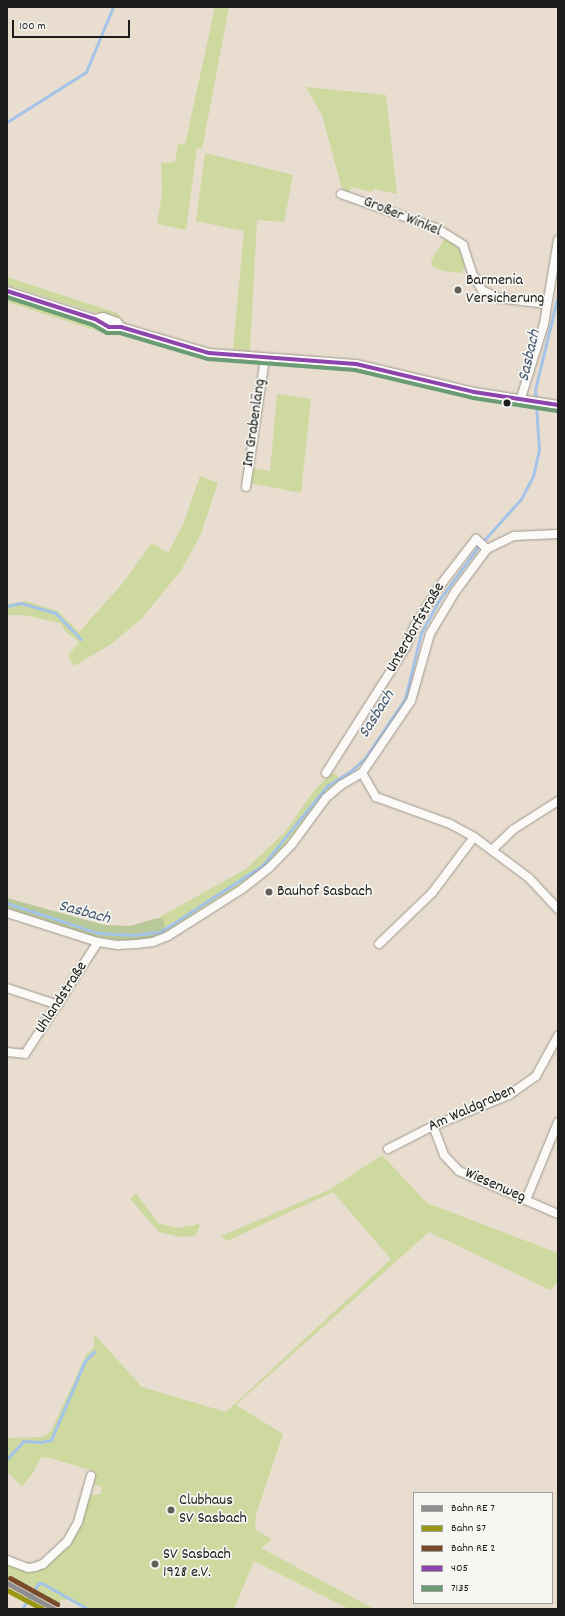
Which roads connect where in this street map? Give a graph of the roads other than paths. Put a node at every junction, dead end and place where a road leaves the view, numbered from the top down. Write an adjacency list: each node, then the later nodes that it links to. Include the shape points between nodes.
1 (341, 194): 4 (street, Großer Winkel, via 436,228 463,245 473,275 482,290 498,298)
2 (558, 240): 4 (street)
3 (7, 291): 5 (street, via 95,319 109,327 124,328 209,353)
4 (547, 304): 6 (street)
5 (265, 358): 6 (street, via 356,364 474,392); 8 (street, Im Grabenläng)
6 (524, 399): 7 (street)
7 (558, 405)
8 (246, 487)
9 (558, 534): 10 (street, via 514,536)
10 (486, 548): 11 (street, Unterdorfstraße, via 476,539 439,587 415,625 406,647); 12 (street, via 430,634 411,701)
11 (326, 773)
12 (362, 773): 14 (street, via 376,797 450,824); 18 (street, via 341,785 326,798 292,844 269,868 168,936 153,942 136,944)
13 (558, 801): 15 (street, via 514,829)
14 (474, 838): 15 (street); 19 (street, via 432,893)
15 (492, 850): 16 (street, via 529,878)
16 (558, 909)
17 (7, 913): 18 (street)
18 (98, 942): 21 (street, Uhlandstraße)
19 (379, 944)
20 (7, 988): 21 (street)
21 (58, 1005): 23 (street, Uhlandstraße, via 26,1054)
22 (558, 1039): 25 (street, Am Waldgraben, via 536,1076 512,1094)
23 (7, 1052)
24 (558, 1122): 27 (street)
25 (433, 1126): 26 (street, Am Waldgraben); 27 (street, Wiesenweg, via 444,1155 459,1171)
26 (388, 1149)
27 (526, 1200): 28 (street, Wiesenweg)
28 (558, 1214)
29 (91, 1476): 30 (street, via 78,1522 68,1542 43,1564 35,1567 28,1568)
30 (7, 1560)

